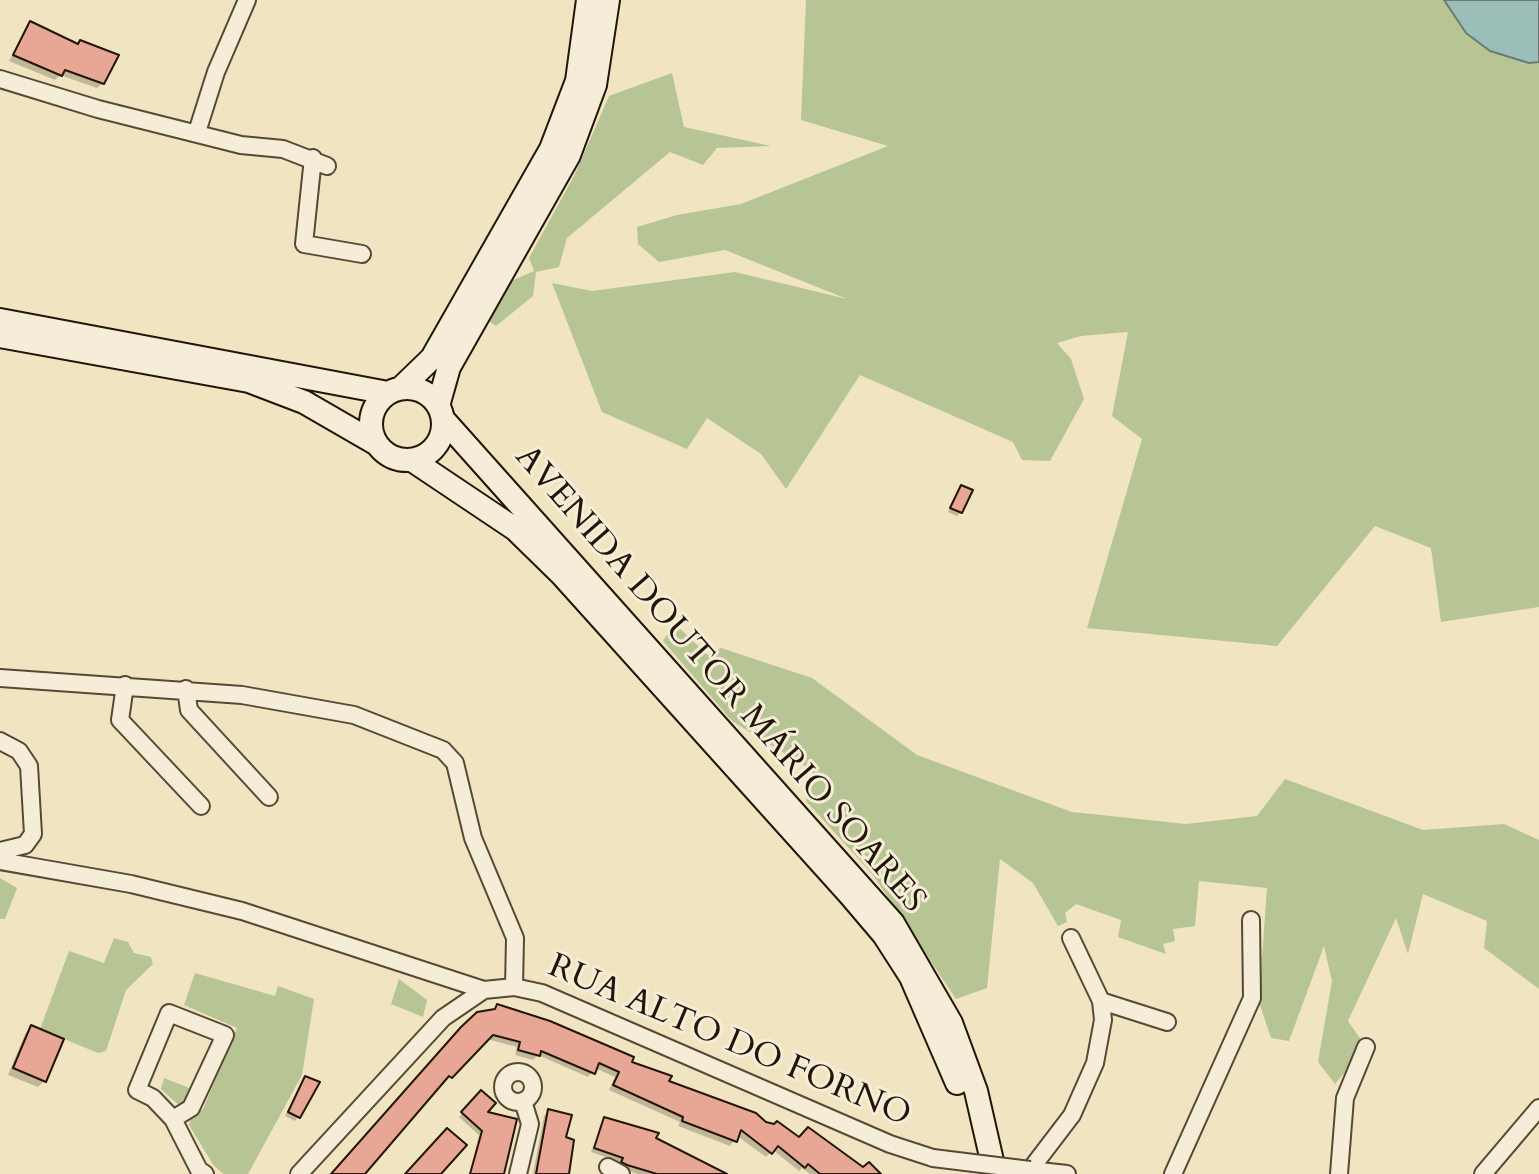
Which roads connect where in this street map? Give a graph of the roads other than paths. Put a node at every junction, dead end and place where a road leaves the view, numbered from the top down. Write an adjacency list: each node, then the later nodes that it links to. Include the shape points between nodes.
1 (247, 0): 5 (street)
2 (588, 0): 9 (main road, via 577,81 551,149 432,358)
3 (608, 0): 10 (main road, via 595,85 569,155 449,367)
4 (0, 79): 5 (street)
5 (197, 132): 6 (street, via 320,162 304,244)
6 (362, 254)
7 (0, 320): 9 (main road)
8 (0, 336): 11 (main road, via 249,381 304,402)
9 (394, 390): 10 (main road, via 428,395); 11 (main road, via 371,415)
10 (440, 412): 12 (main road, via 442,433 436,446); 36 (main road, AVENIDA DOUTOR MÁRIO SOARES, via 893,923 951,1023 976,1091)
11 (375, 443): 12 (main road, via 385,453)
12 (412, 460): 35 (main road, AVENIDA DOUTOR MÁRIO SOARES, via 515,529 562,575 884,935 936,1029 961,1093)
13 (0, 678): 14 (street)
14 (125, 685): 15 (street); 18 (street, via 120,720)
15 (186, 689): 17 (street, via 189,710); 23 (street, via 354,715 443,750 455,763 473,838 515,938)
16 (0, 741): 19 (street, via 19,751 29,766 33,834 25,845)
17 (269, 797)
18 (201, 806)
19 (0, 851)
20 (0, 861): 24 (street, via 242,911)
21 (1251, 920): 38 (street, via 1252,998)
22 (1071, 938): 25 (street)
23 (514, 987): 24 (street, RUA ALTO DO FORNO); 31 (street, RUA ALTO DO FORNO, bridge, via 542,993 890,1144 933,1158)
24 (484, 990): 33 (street, RUA ALTO DO FORNO, via 443,1018)
25 (1101, 1001): 26 (street); 31 (street, via 1095,1063 1072,1115)
26 (1167, 1022)
27 (1366, 1047): 39 (street, via 1345,1098)
28 (523, 1101): 34 (street, via 530,1124)
29 (1539, 1108): 40 (street)
30 (173, 1119): 30 (street, via 137,1090 169,1013 225,1035 191,1108); 32 (street)
31 (1030, 1170): 37 (street, RUA ALTO DO FORNO)
32 (201, 1173)
33 (299, 1174)
34 (518, 1174)
35 (979, 1174)
36 (995, 1174)
37 (1067, 1174)
38 (1173, 1174)
39 (1339, 1174)
40 (1483, 1174)

